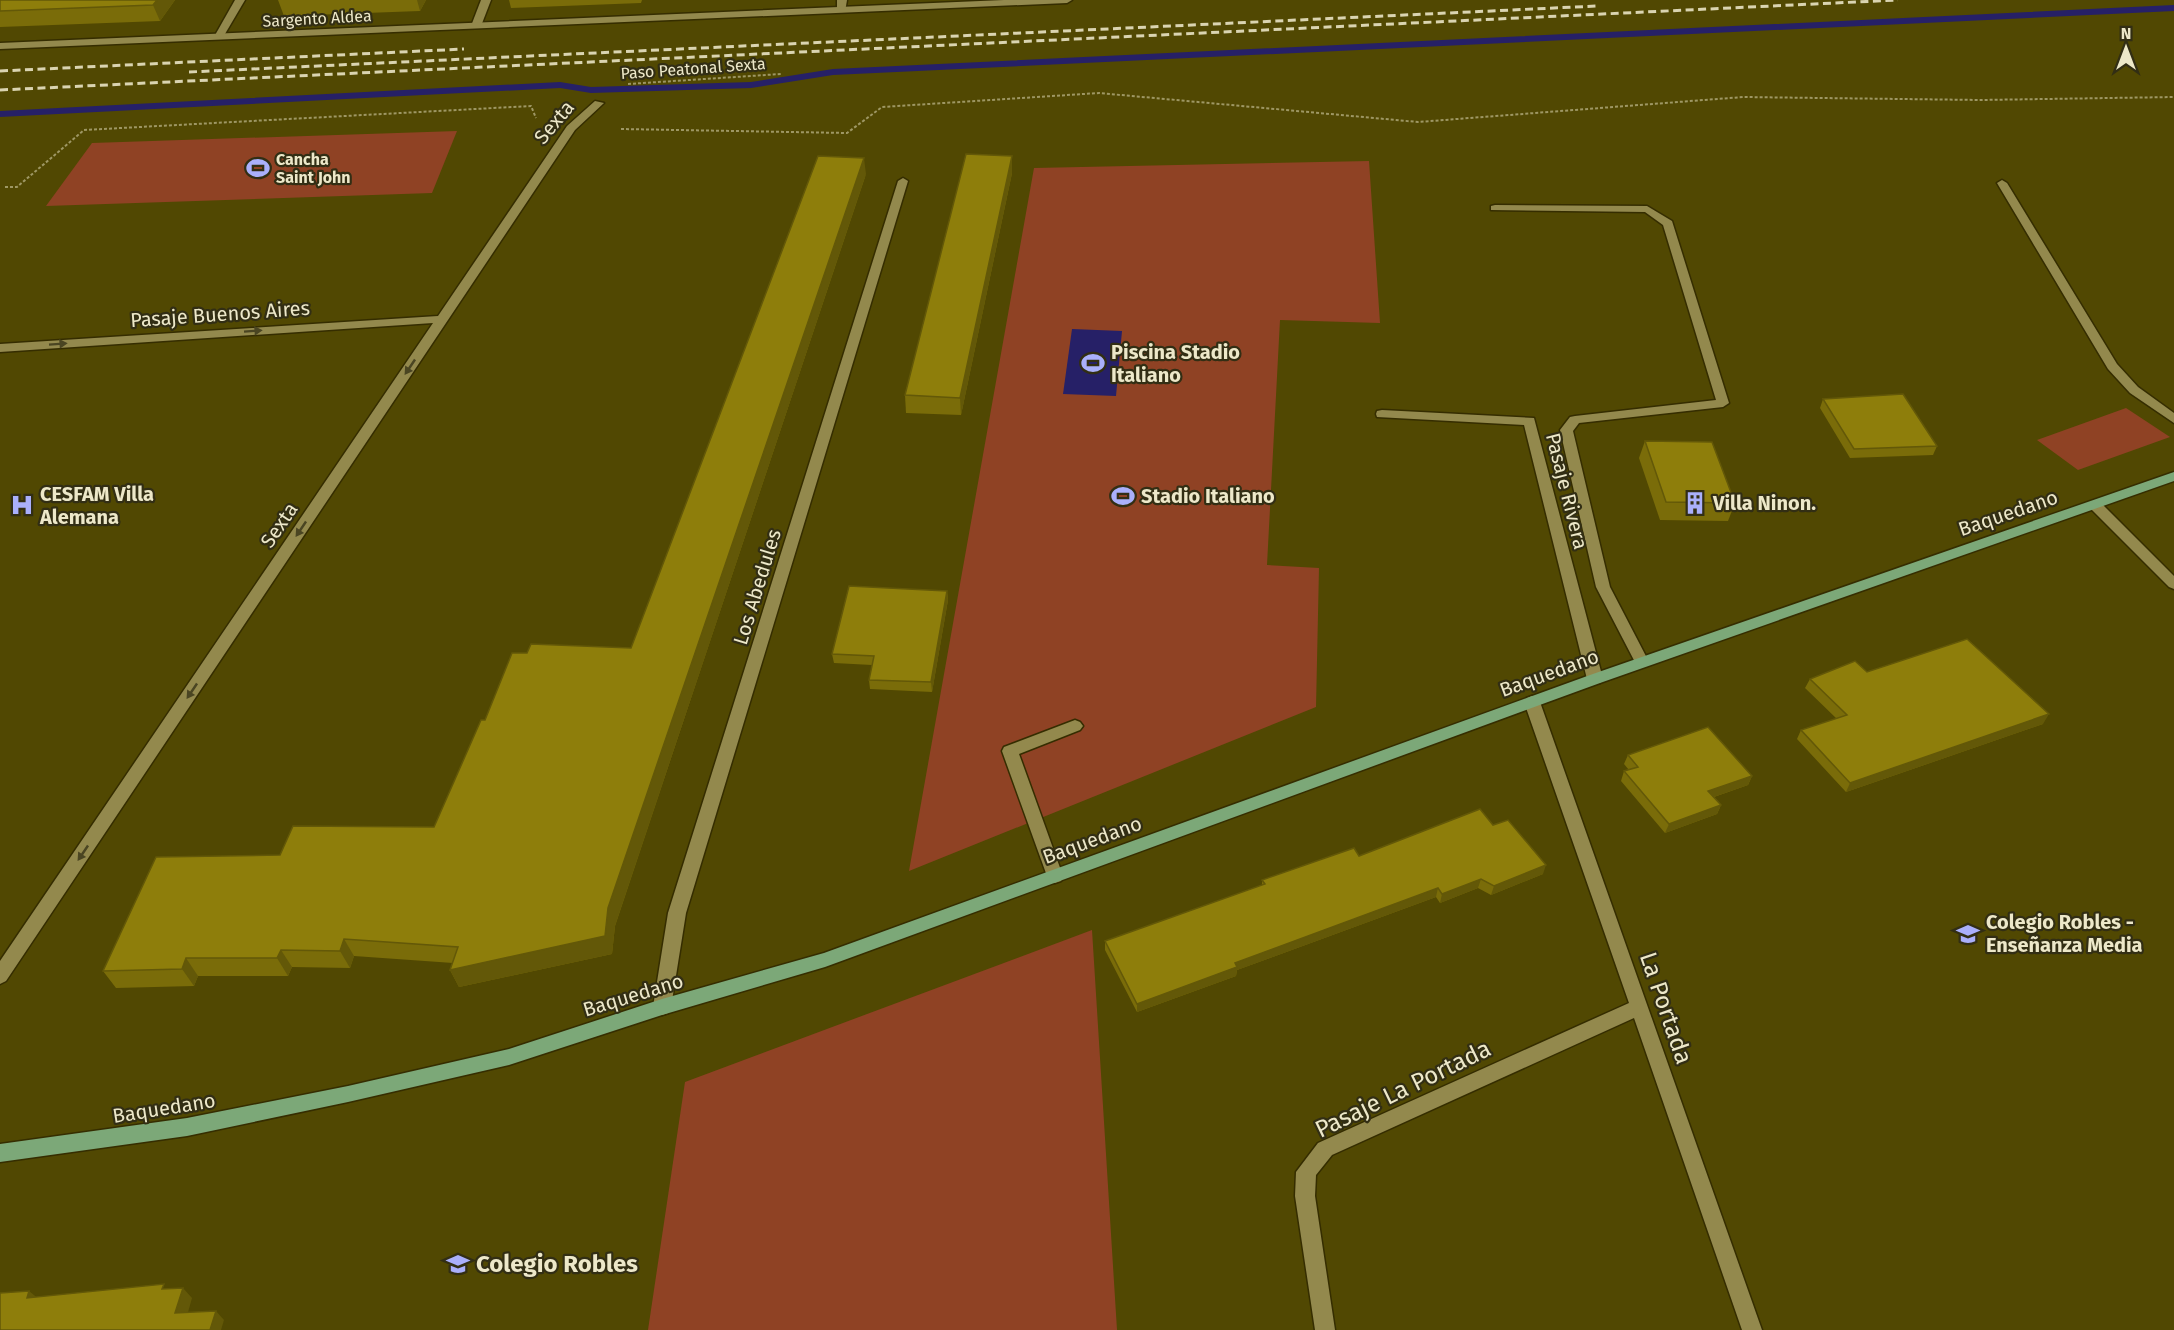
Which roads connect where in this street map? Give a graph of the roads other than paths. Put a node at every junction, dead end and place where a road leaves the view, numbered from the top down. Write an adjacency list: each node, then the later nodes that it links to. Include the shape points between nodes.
1 (240, 0): 6 (street)
2 (486, 0): 5 (street)
3 (1067, 0): 4 (street, Sargento Aldea)
4 (842, 5): 5 (street, Sargento Aldea)
5 (476, 26): 6 (street, Sargento Aldea)
6 (219, 37): 7 (street, Sargento Aldea)
7 (0, 46)
8 (599, 103): 12 (street, Sexta, via 571,128)
9 (903, 181): 25 (street, Los Abedules, via 677,913)
10 (2002, 183): 15 (street, via 2112,366 2134,390)
11 (1495, 208): 19 (street, via 1647,209 1668,223 1723,403 1575,420 1566,430 1603,587)
12 (442, 319): 13 (street, Pasaje Buenos Aires, one-way to 12); 24 (street, Sexta, one-way to 24)
13 (0, 348)
14 (1382, 414): 20 (street, Pasaje Rivera, via 1529,421)
15 (2174, 419)
16 (2174, 476): 17 (main road, Baquedano)
17 (2095, 505): 18 (street); 19 (main road, Baquedano)
18 (2174, 584)
19 (1642, 662): 20 (main road, Baquedano)
20 (1594, 679): 21 (main road, Baquedano)
21 (1532, 702): 23 (main road, Baquedano); 26 (street, La Portada)
22 (1075, 726): 23 (street, via 1010,751)
23 (1055, 876): 25 (main road, Baquedano, via 825,960)
24 (0, 976)
25 (662, 1007): 27 (main road, Baquedano, via 508,1057 348,1094 187,1127)
26 (1639, 1007): 28 (street, Pasaje La Portada, via 1325,1149 1306,1172 1305,1196); 29 (street, La Portada)
27 (0, 1153)
28 (1325, 1330)
29 (1752, 1330)

